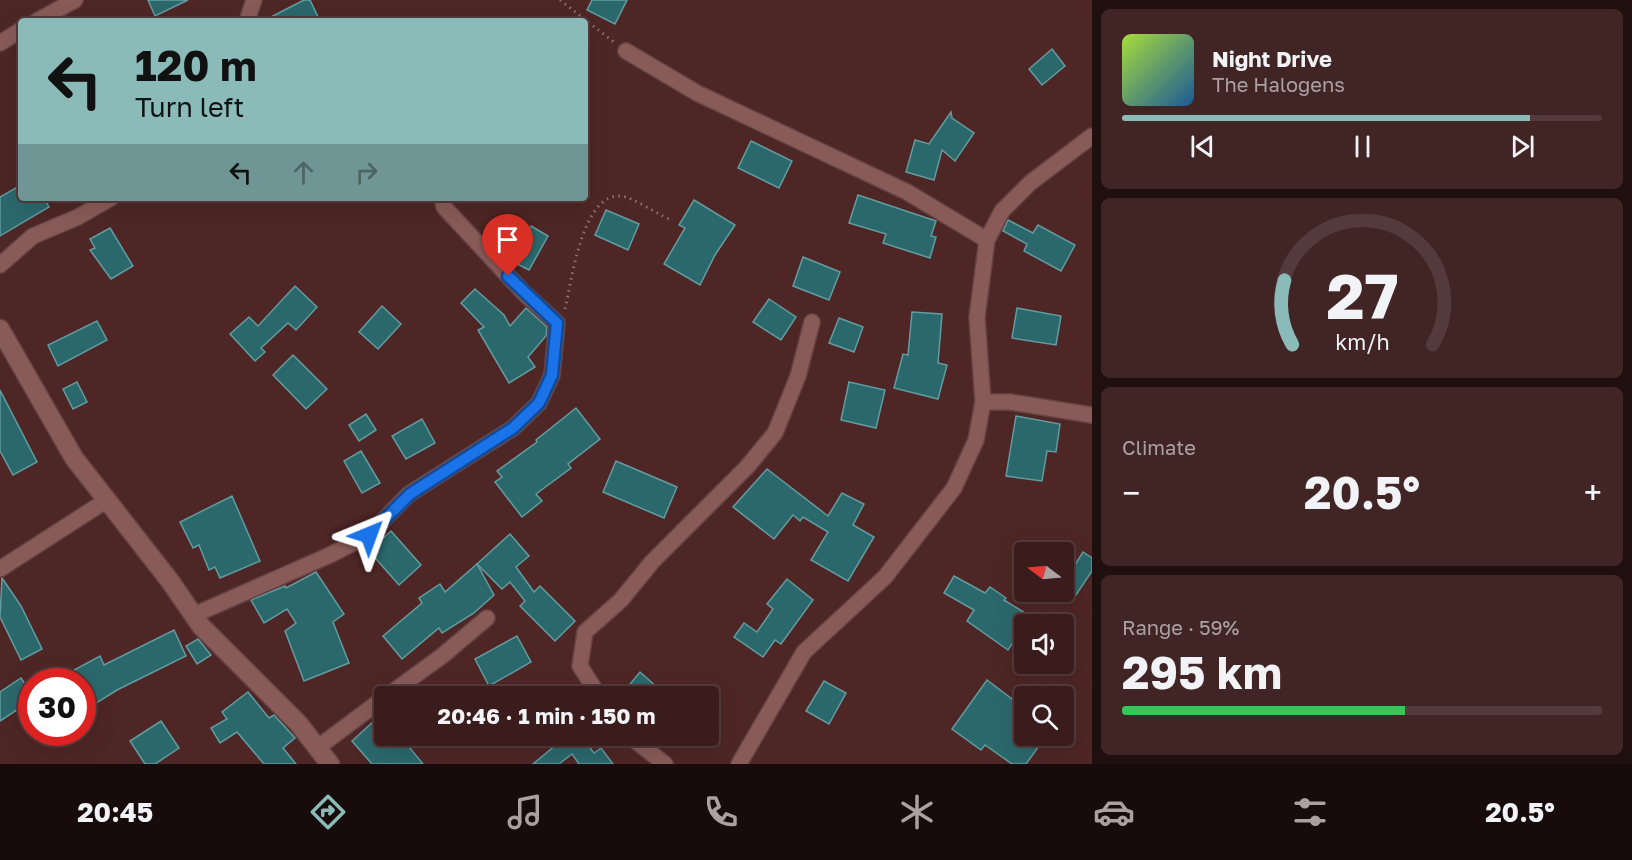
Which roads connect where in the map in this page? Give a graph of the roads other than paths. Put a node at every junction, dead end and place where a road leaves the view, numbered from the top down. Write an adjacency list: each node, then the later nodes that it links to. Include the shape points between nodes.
1 (75, 0): 3 (street)
2 (254, 0): 4 (street)
3 (42, 18)
4 (248, 18)
5 (18, 32): 6 (street)
6 (0, 43)
7 (626, 51): 11 (street, via 697,93 907,192)
8 (1092, 136): 11 (street, via 1030,183 1002,211)
9 (106, 201): 12 (street, via 33,236)
10 (443, 201): 19 (street, via 524,293 557,323 552,375 539,403 513,428 410,494 369,535)
11 (987, 240): 15 (street, via 977,317)
12 (0, 265)
13 (812, 322): 22 (street, via 798,376 775,433 621,600 585,632 580,666)
14 (0, 329): 17 (street, via 74,458)
15 (982, 402): 16 (street, via 1010,402); 28 (street, via 976,440 954,488 885,577 804,652)
16 (1092, 415)
17 (107, 500): 18 (street); 19 (street)
18 (0, 569)
19 (194, 615): 25 (street, via 201,627 298,723)
20 (487, 618): 21 (street)
21 (401, 686)
22 (593, 686)
23 (374, 706): 25 (street)
24 (642, 746): 27 (street)
25 (317, 748): 26 (street)
26 (330, 764)
27 (665, 764)
28 (739, 764)

